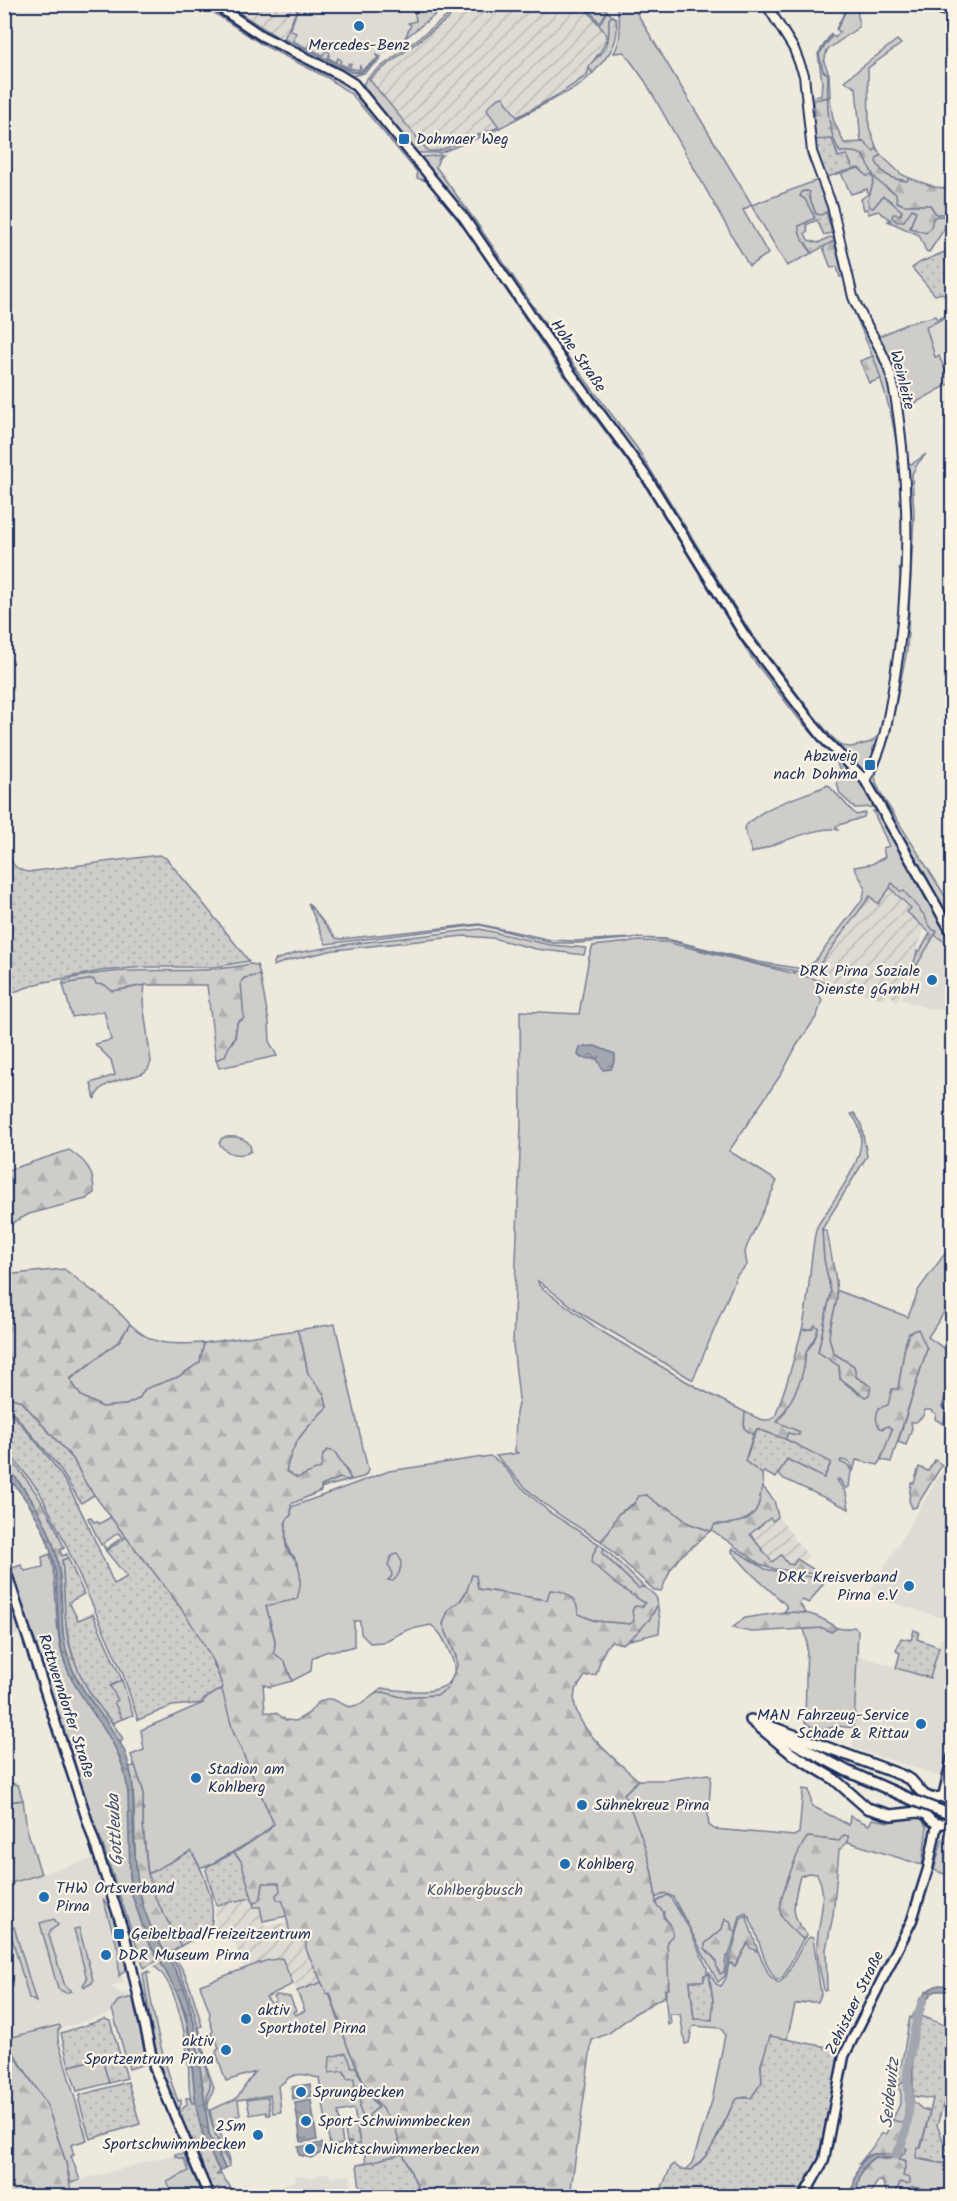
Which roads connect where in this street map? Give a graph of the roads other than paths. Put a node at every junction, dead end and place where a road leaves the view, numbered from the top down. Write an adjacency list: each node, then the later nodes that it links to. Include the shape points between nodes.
1 (214, 4): 5 (main road, Hohe Straße, via 262,36 354,84 464,218 646,476 745,636 825,740)
2 (766, 4): 5 (street, Weinleite, via 794,49 804,75 814,159 832,206 853,297 890,371 898,417 907,514 900,648 883,738)
3 (912, 4): 4 (street)
4 (952, 14)
5 (865, 780): 6 (main road, Hohe Straße)
6 (952, 933)
7 (4, 1565): 15 (main road, Rottwerndorfer Straße, via 125,1936 154,2067)
8 (751, 1720): 11 (highway, via 901,1775); 13 (highway, via 791,1753 834,1779 867,1808 891,1815); 14 (highway, bridge)
9 (952, 1758): 10 (main road)
10 (943, 1797): 11 (main road); 12 (main road)
11 (933, 1799): 13 (main road)
12 (952, 1805)
13 (927, 1814): 14 (main road, via 931,1820)
14 (947, 1821): 16 (main road, Zehistaer Straße, via 912,1920 843,2056 827,2151)
15 (208, 2196)
16 (804, 2196)

